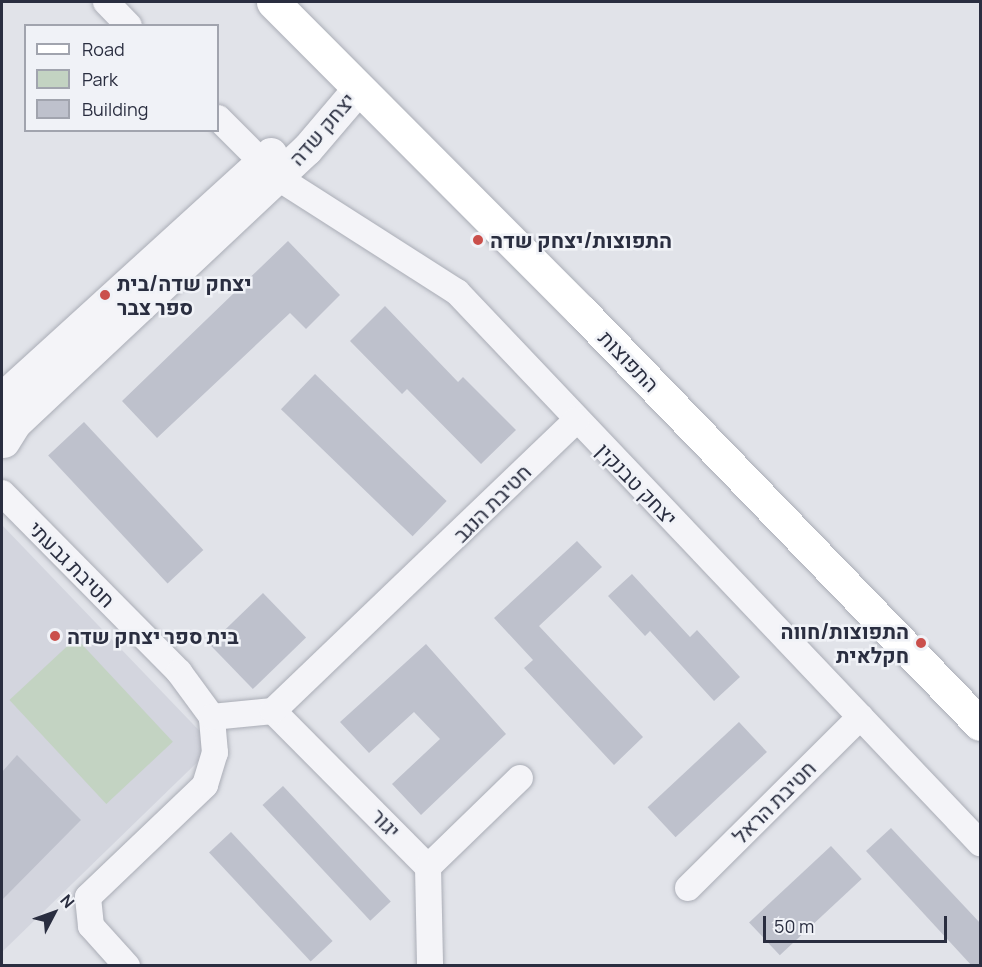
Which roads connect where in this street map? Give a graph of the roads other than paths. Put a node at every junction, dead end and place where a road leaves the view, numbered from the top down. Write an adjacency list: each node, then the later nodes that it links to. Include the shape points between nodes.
1 (106, 2): 3 (street)
2 (273, 2): 4 (main road, התפוצות)
3 (127, 24)
4 (358, 90): 6 (street, יצחק שדה, via 324,132); 14 (main road, התפוצות, via 581,311)
5 (219, 119): 6 (street, יצחק טבנקין)
6 (270, 170): 7 (street, יצחק שדה); 8 (street, יצחק טבנקין, via 457,292); 9 (street, יצחק שדה, via 16,423)
7 (2, 399)
8 (576, 420): 11 (street, חטיבת הנגב); 13 (street, יצחק טבנקין)
9 (2, 448)
10 (2, 493): 12 (street, חטיבת גבעתי, via 179,672)
11 (273, 711): 12 (street); 17 (street, יגור)
12 (212, 717): 19 (street, via 215,753 205,785 88,897 91,926)
13 (860, 717): 16 (street, יצחק טבנקין); 18 (street, חטיבת הראל)
14 (981, 724)
15 (520, 778): 17 (street)
16 (981, 843)
17 (428, 867): 20 (street)
18 (688, 888)
19 (127, 966)
20 (430, 966)

